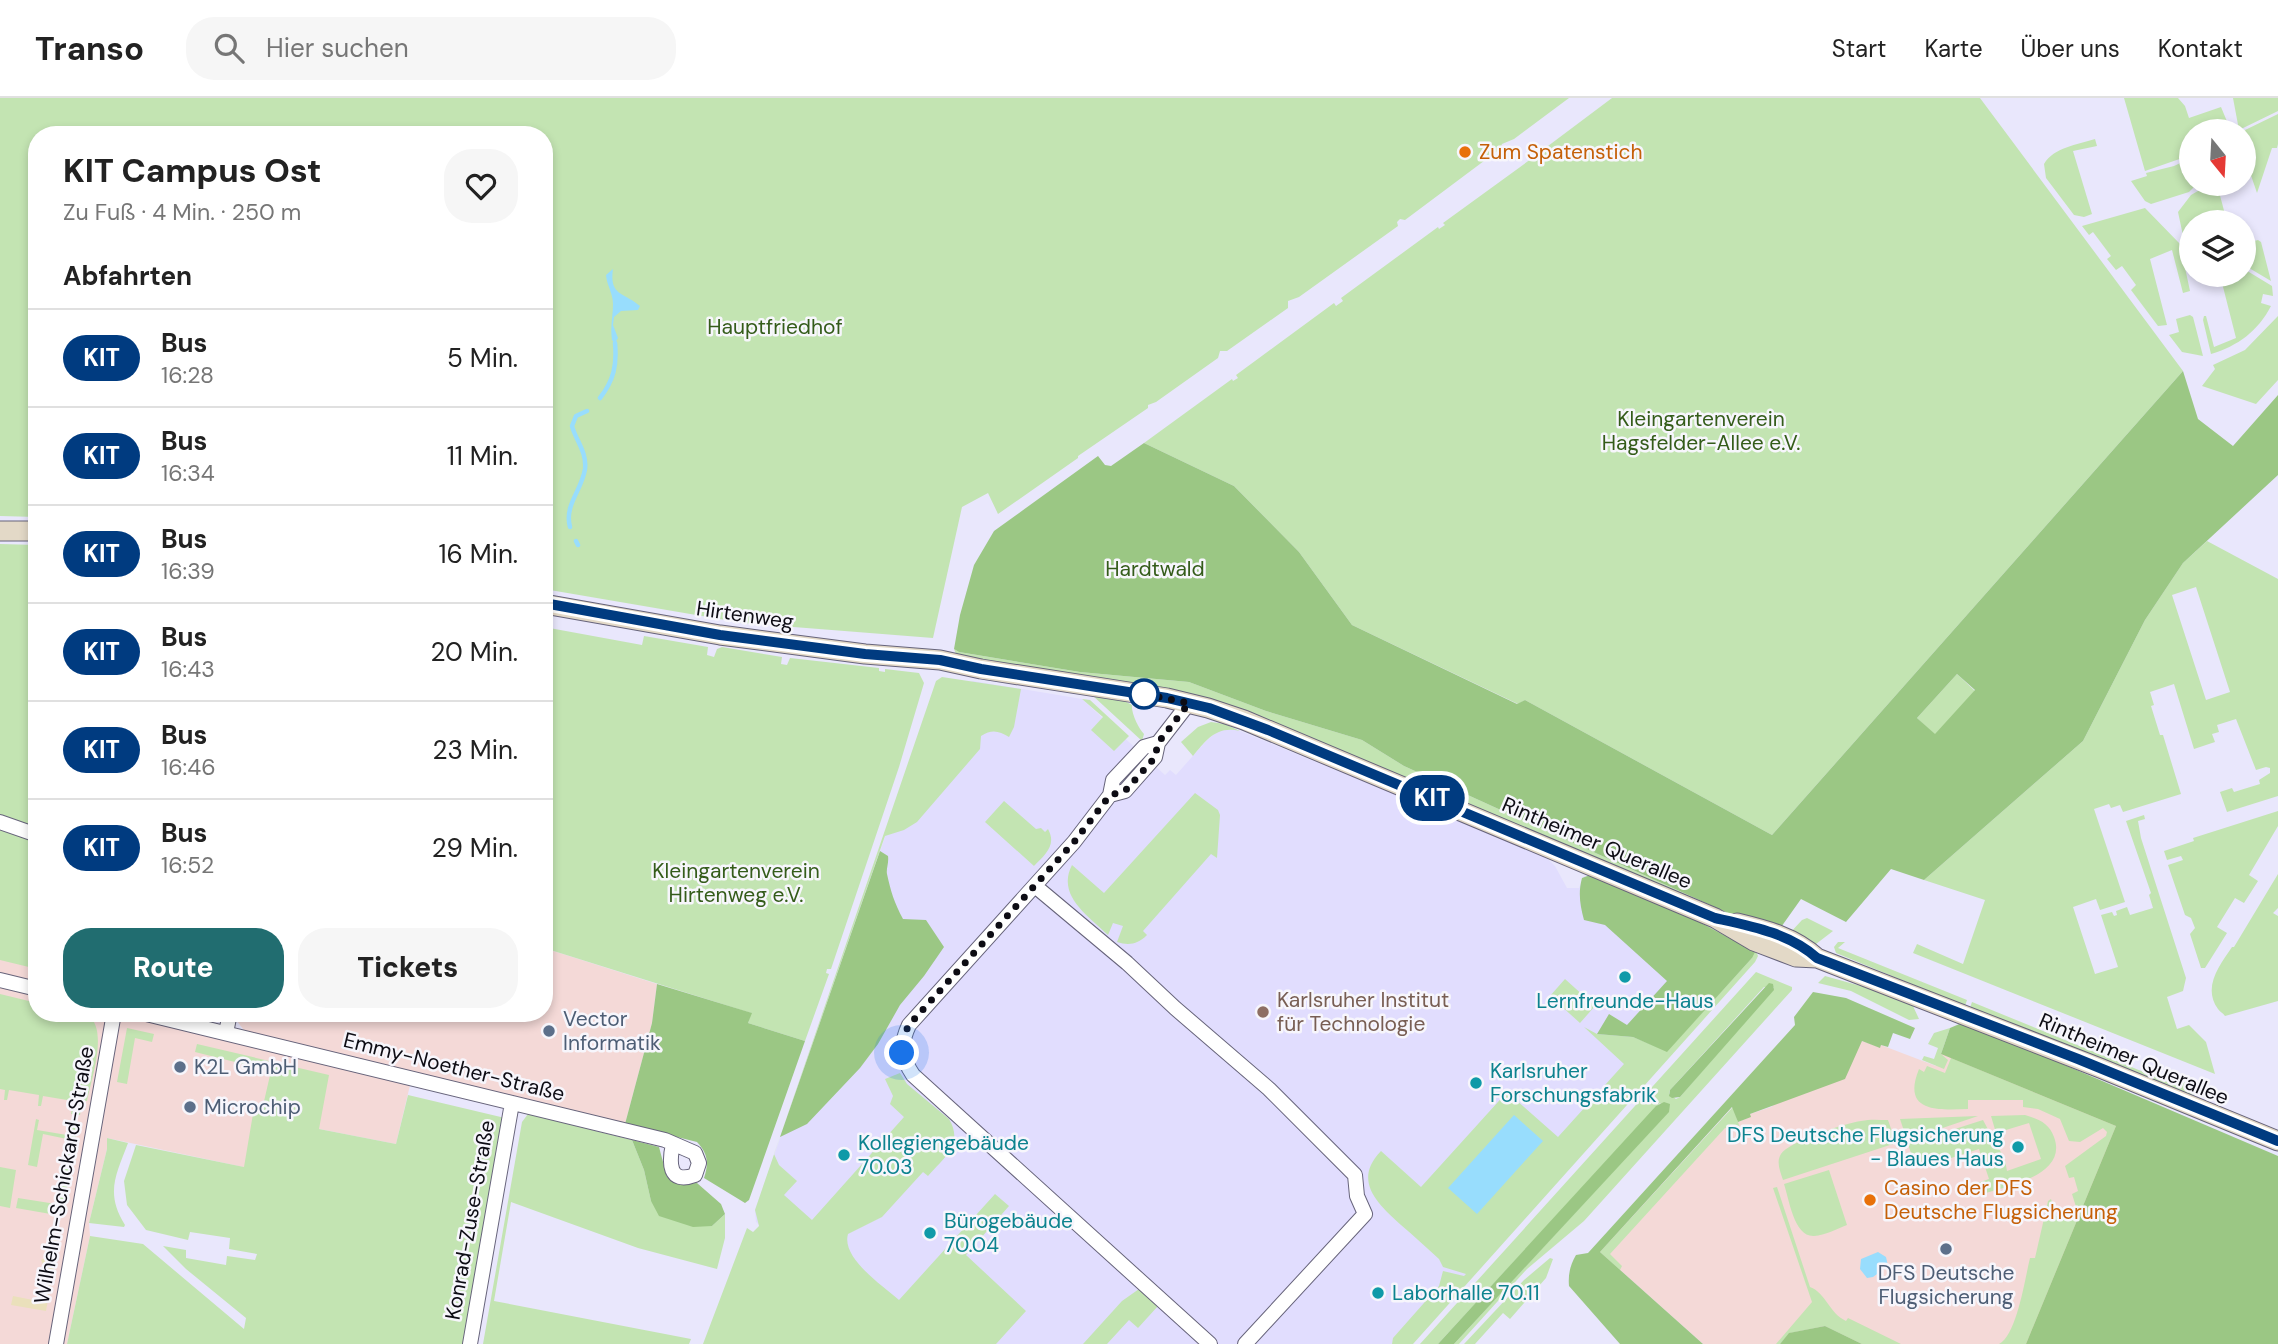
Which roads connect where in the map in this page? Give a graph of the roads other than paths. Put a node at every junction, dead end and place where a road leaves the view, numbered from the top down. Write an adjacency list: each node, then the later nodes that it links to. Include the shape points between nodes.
1 (0, 531): 2 (street)
2 (28, 531)
3 (553, 606): 4 (street, Hirtenweg, via 720,635)
4 (940, 660): 5 (street, Rintheimer Querallee)
5 (1189, 703): 8 (street, via 1158,743 1143,747 1113,780 1110,795); 16 (street, Rintheimer Querallee, via 1256,725 1715,918 1754,941 1796,957 1817,958)
6 (0, 822): 7 (street)
7 (28, 832)
8 (1035, 886): 20 (street, via 909,1025 902,1053 913,1075); 21 (street, via 1269,1089 1355,1175 1365,1214)
9 (0, 980): 10 (street)
10 (28, 987)
11 (112, 1022): 18 (street, Wilhelm-Schickard-Straße)
12 (180, 1022): 14 (street, Emmy-Noether-Straße)
13 (228, 1022): 14 (street)
14 (226, 1033): 15 (street, Emmy-Noether-Straße)
15 (512, 1102): 17 (street, Emmy-Noether-Straße); 19 (street, Konrad-Zuse-Straße)
16 (2278, 1141)
17 (673, 1144)
18 (56, 1344)
19 (470, 1344)
20 (1210, 1344)
21 (1245, 1344)

